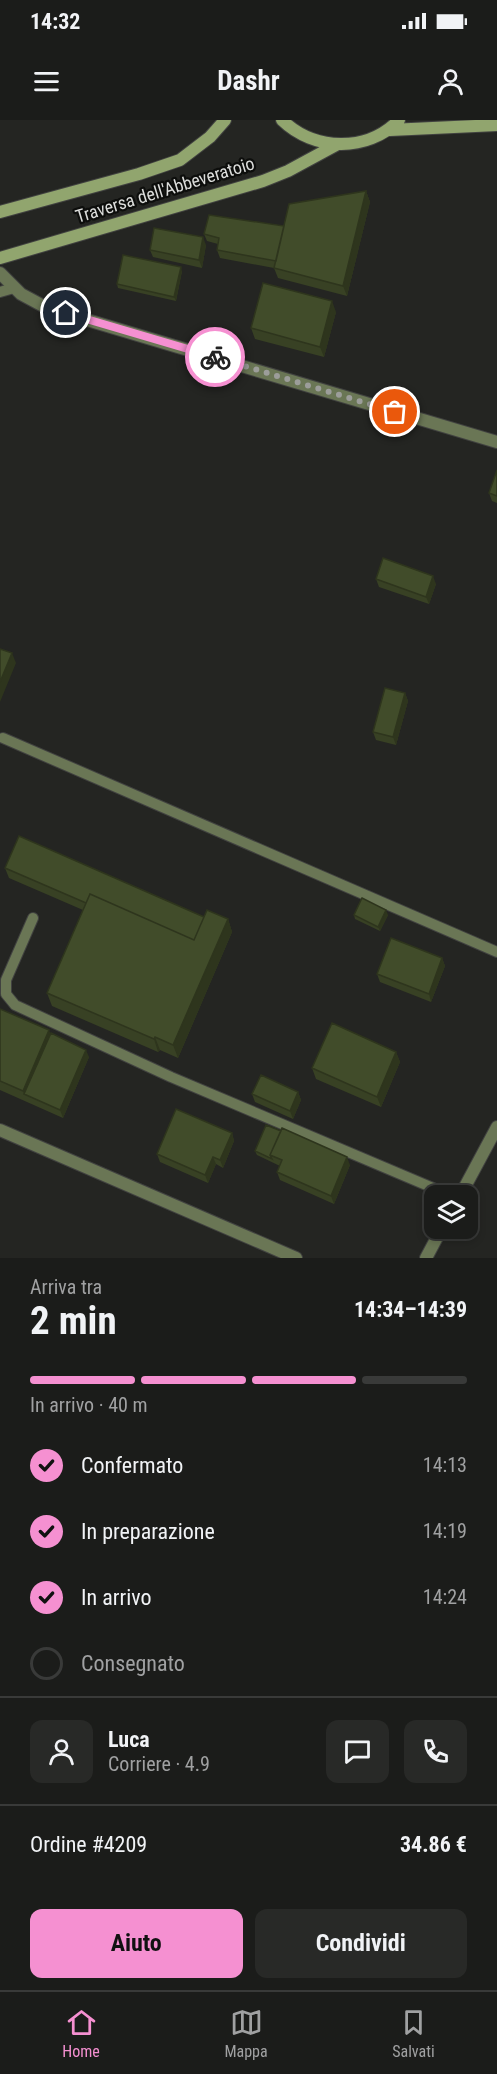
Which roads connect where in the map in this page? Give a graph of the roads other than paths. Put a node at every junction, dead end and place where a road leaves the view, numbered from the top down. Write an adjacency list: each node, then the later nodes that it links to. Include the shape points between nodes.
1 (225, 120): 7 (street, Traversa dell'Abbeveratoio, via 180,160)
2 (282, 120): 6 (street, via 312,140)
3 (399, 120): 5 (street)
4 (497, 124): 5 (street)
5 (390, 130): 6 (street, via 373,139)
6 (336, 145): 8 (street, Traversa dell'Abbeveratoio, via 263,181)
7 (0, 212)
8 (0, 258)
9 (0, 273): 10 (street)
10 (14, 288): 11 (lane); 12 (street, via 47,308)
11 (0, 292)
12 (497, 442)
13 (3, 738): 15 (lane)
14 (33, 918): 18 (lane, via 6,980 6,994 15,1005 171,1077)
15 (497, 952)
16 (497, 1127): 19 (street)
17 (0, 1130): 21 (street)
18 (426, 1185)
19 (466, 1185)
20 (436, 1239): 22 (street)
21 (296, 1258)
22 (426, 1258)

